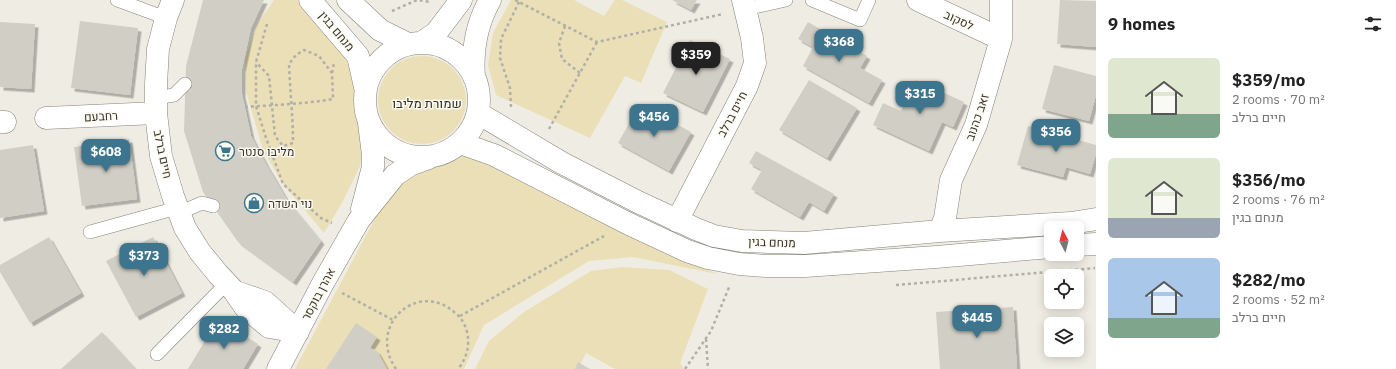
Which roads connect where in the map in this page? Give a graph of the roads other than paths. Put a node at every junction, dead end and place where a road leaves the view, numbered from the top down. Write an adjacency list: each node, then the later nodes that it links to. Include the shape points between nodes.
1 (117, 0): 12 (lane)
2 (310, 0): 17 (street, מנחם בגין, via 358,56)
3 (348, 0): 14 (street, via 380,30)
4 (461, 0): 14 (street, via 436,33)
5 (490, 0): 15 (street, via 478,27 473,62)
6 (786, 0): 11 (lane)
7 (812, 0): 8 (lane, via 860,20)
8 (869, 0)
9 (918, 0): 13 (street, לסקוב)
10 (1001, 0): 13 (street, זאב כהנוב)
11 (744, 4): 27 (street, חיים ברלב, via 752,38 754,63 747,86)
12 (170, 9): 18 (street, חיים ברלב, via 158,49)
13 (1001, 39): 28 (street, זאב כהנוב, via 976,125 951,180)
14 (414, 44): 15 (street, via 438,45 453,52 465,62); 17 (street, via 393,50 381,60 371,72)
15 (474, 76): 19 (street, via 479,96)
16 (185, 84): 18 (lane, via 174,95)
17 (366, 87): 21 (street, via 365,110)
18 (156, 105): 20 (street, רחבעם); 24 (street, חיים ברלב, via 161,156)
19 (478, 113): 22 (street, via 471,129); 27 (street, מנחם בגין, via 562,163)
20 (46, 118)
21 (369, 122): 22 (street, via 378,138 392,149 408,156 426,157); 26 (street, אהרן בוקסר, via 373,167)
22 (452, 148): 26 (street, אהרן בוקסר, via 410,165 395,175); 32 (street, מנחם בגין, via 494,155 686,251 739,264 805,266)
23 (213, 206): 24 (lane, via 202,203)
24 (178, 211): 29 (lane); 33 (street, חיים ברלב, via 200,252)
25 (1096, 219): 28 (street, מנחם בגין, via 1071,223)
26 (359, 220): 34 (street, אהרן בוקסר)
27 (677, 221): 28 (street, מנחם בגין, via 714,236 767,243 804,243)
28 (940, 231)
29 (90, 232)
30 (1096, 244): 31 (street)
31 (1084, 245)
32 (1044, 248)
33 (230, 287): 34 (street, חיים ברלב, via 246,307 269,327); 35 (lane)
34 (298, 332): 36 (street, אהרן בוקסר)
35 (157, 354)
36 (278, 369)

